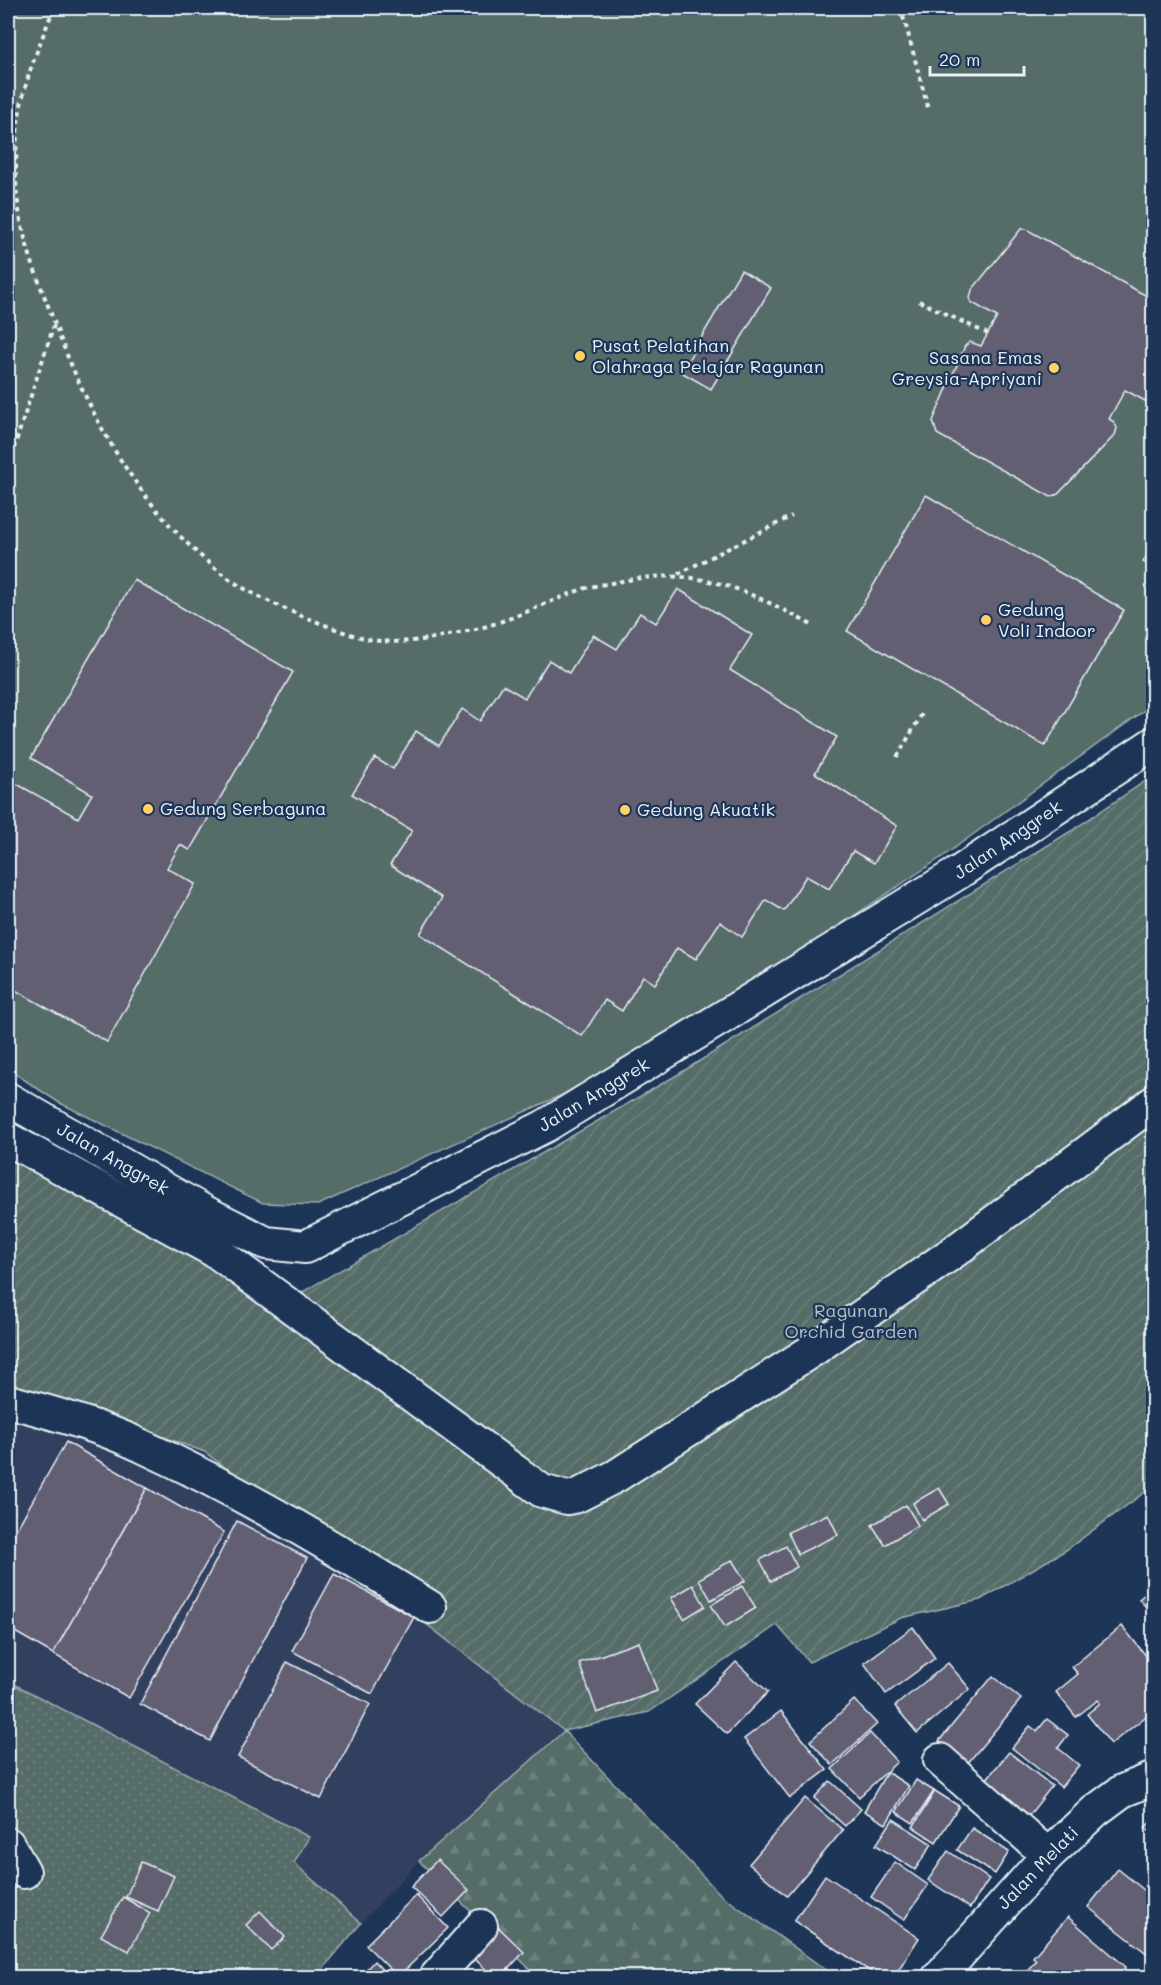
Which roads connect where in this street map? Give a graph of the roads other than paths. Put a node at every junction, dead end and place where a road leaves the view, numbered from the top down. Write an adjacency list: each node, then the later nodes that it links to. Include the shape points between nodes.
1 (1154, 743): 2 (street, Jalan Anggrek, via 958,873 545,1126 305,1247 266,1243)
2 (8, 1099)
3 (1154, 1102): 4 (street, via 955,1251 816,1348 616,1476 567,1498 542,1491 219,1253)
4 (8, 1139)
5 (8, 1401): 6 (street, via 141,1445 251,1501)
6 (430, 1607)
7 (940, 1760): 10 (street)
8 (1154, 1778): 10 (street, Jalan Melati, via 1122,1791)
9 (8, 1844): 11 (street)
10 (1048, 1855): 14 (street, Jalan Melati)
11 (24, 1872)
12 (481, 1926): 13 (street)
13 (435, 1977)
14 (938, 1977)

